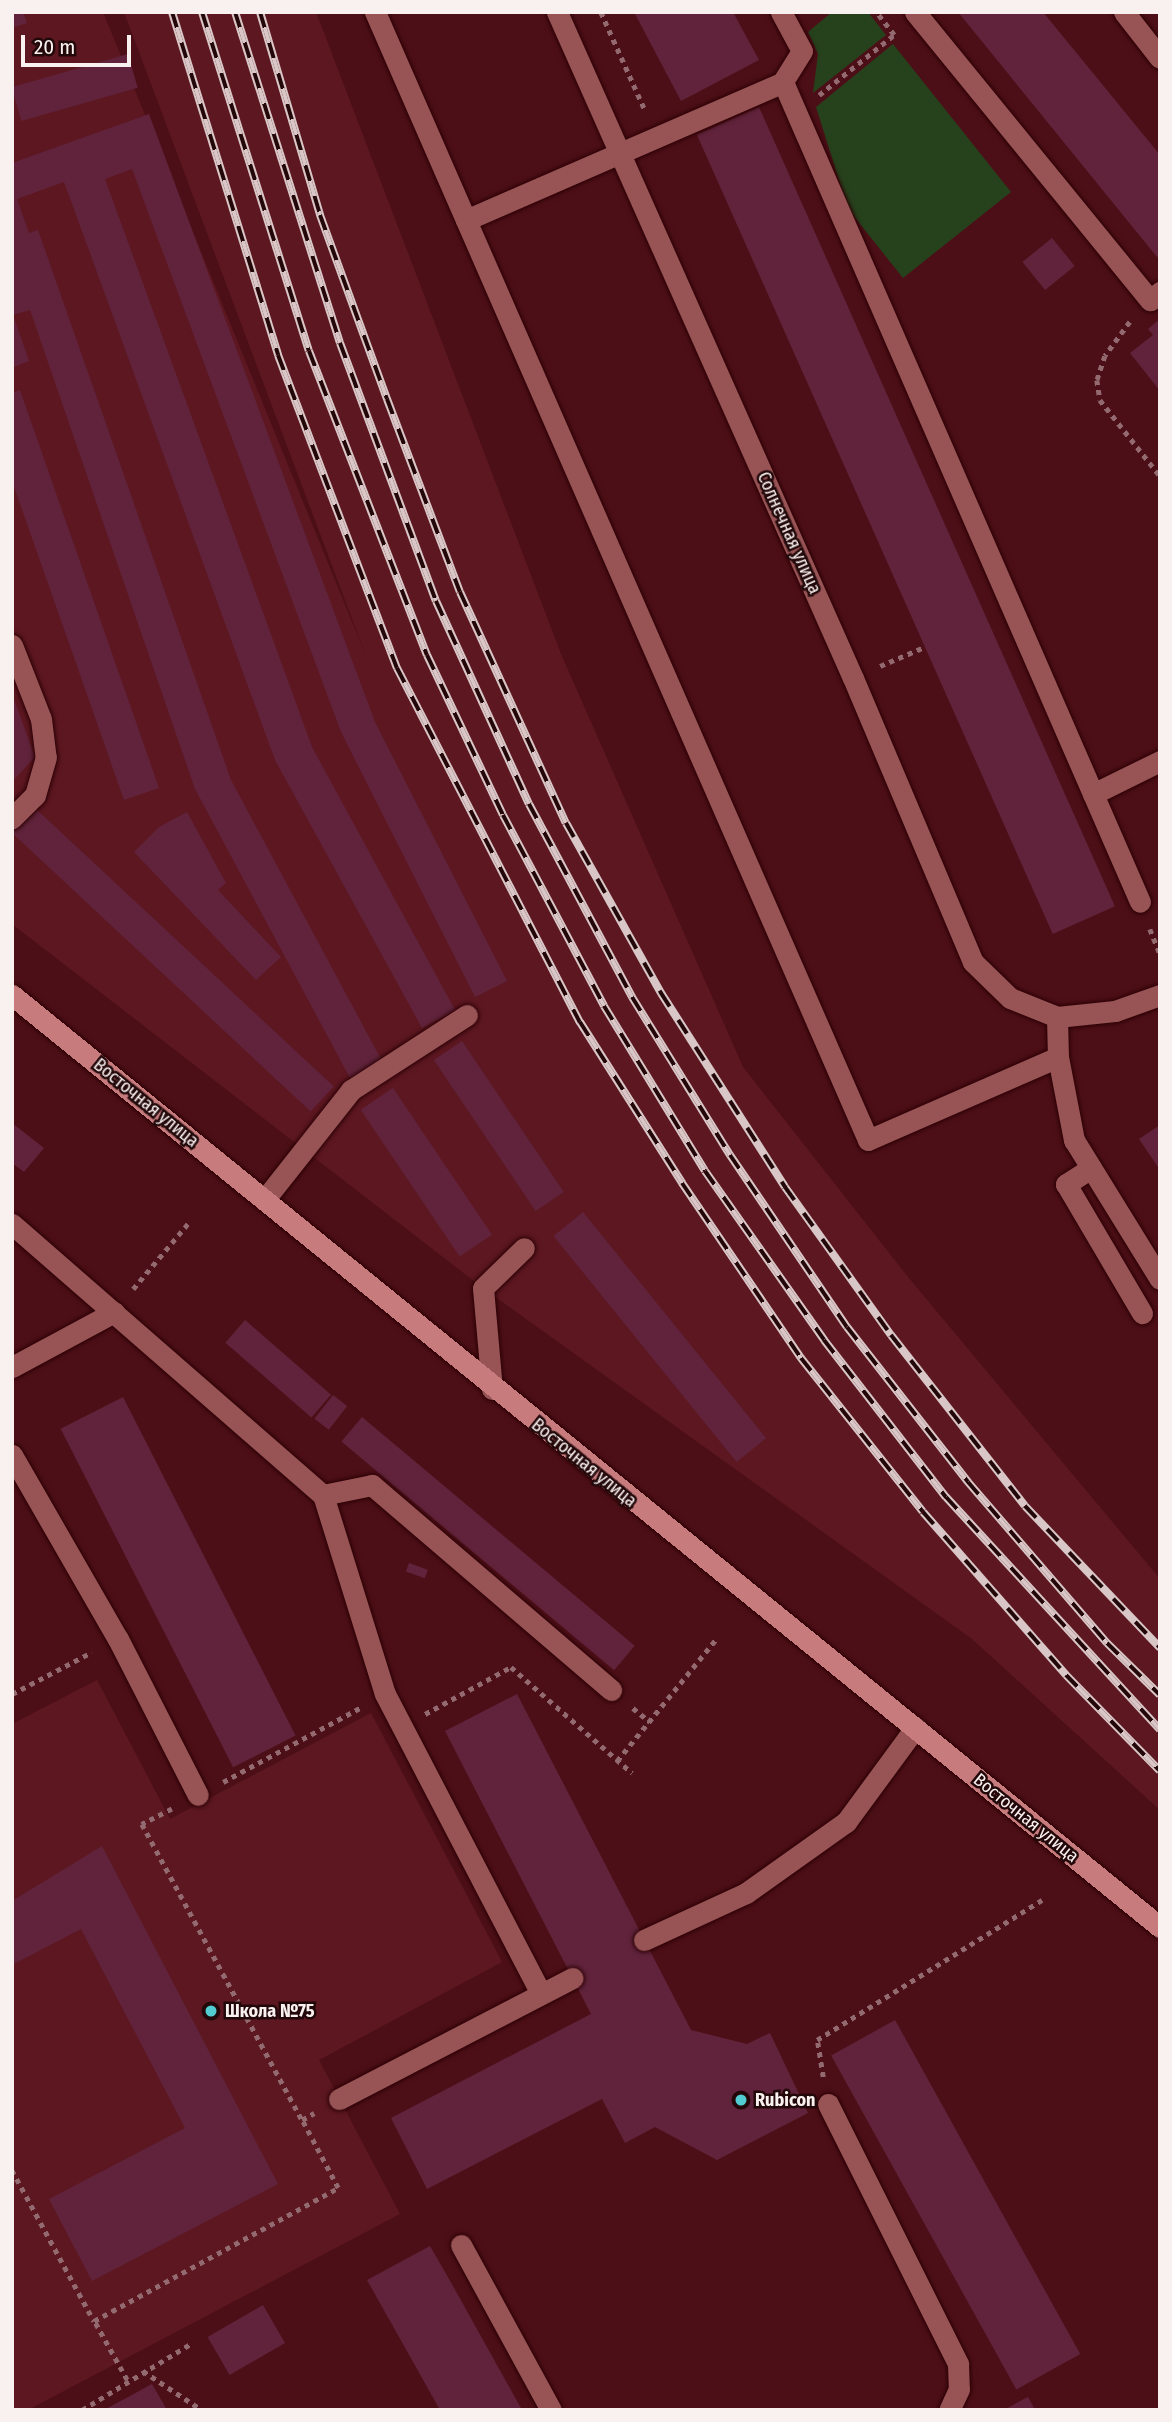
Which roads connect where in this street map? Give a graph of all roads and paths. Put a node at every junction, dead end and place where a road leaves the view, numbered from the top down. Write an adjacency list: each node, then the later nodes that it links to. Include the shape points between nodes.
1 (375, 12): 13 (street)
2 (557, 12): 12 (street, Солнечная улица)
3 (601, 12): 11 (path)
4 (780, 12): 9 (street, via 802,51)
5 (876, 12): 10 (path, via 894,35)
6 (915, 12): 14 (street)
7 (1124, 12): 8 (street)
8 (1160, 58)
9 (783, 82): 10 (street); 11 (street)
10 (796, 113): 20 (street)
11 (658, 137): 12 (street)
12 (620, 153): 13 (street); 18 (street, Солнечная улица)
13 (466, 220): 27 (street, via 868,1140)
14 (1155, 296): 15 (path, via 1118,336 1097,380 1100,400)
15 (1160, 476)
16 (12, 645): 21 (street, via 41,719 46,757 35,795)
17 (922, 648): 18 (path)
18 (853, 678): 26 (street, Солнечная улица, via 974,961 1010,998)
19 (1160, 761): 20 (street)
20 (1093, 794): 22 (street)
21 (12, 818)
22 (1140, 902)
23 (12, 995): 29 (main road, Восточная улица)
24 (1160, 995): 26 (street, via 1115,1011)
25 (467, 1015): 29 (street, via 351,1090)
26 (1057, 1017): 27 (street)
27 (1058, 1057): 28 (street, via 1074,1140)
28 (1091, 1168): 33 (street); 35 (street, via 1066,1184)
29 (265, 1199): 37 (main road, Восточная улица)
30 (190, 1220): 34 (path)
31 (12, 1224): 34 (street)
32 (524, 1248): 37 (street, via 483,1288)
33 (1160, 1279)
34 (114, 1312): 36 (street); 40 (street)
35 (1142, 1313)
36 (12, 1367)
37 (492, 1389): 47 (main road, Восточная улица)
38 (12, 1455): 39 (street)
39 (21, 1492): 41 (street)
40 (324, 1495): 43 (street, via 372,1485); 45 (street)
41 (118, 1639): 44 (path); 50 (street)
42 (716, 1639): 48 (path)
43 (611, 1690)
44 (12, 1694)
45 (385, 1694): 46 (street); 50 (path)
46 (403, 1726): 48 (path, via 511,1667); 55 (street)
47 (915, 1728): 52 (main road, Восточная улица); 53 (street, via 846,1822 746,1893)
48 (617, 1761): 49 (path)
49 (632, 1773)
50 (198, 1795): 58 (path, via 142,1824)
51 (1042, 1900): 57 (path, via 817,2040)
52 (1160, 1927)
53 (645, 1940)
54 (572, 1978): 55 (street)
55 (541, 1994): 56 (street)
56 (339, 2099): 58 (path)
57 (828, 2104): 68 (street, via 958,2364 959,2389)
58 (302, 2120): 61 (path, via 338,2188)
59 (12, 2170): 61 (path)
60 (461, 2245): 67 (street)
61 (94, 2320): 64 (path)
62 (192, 2343): 63 (path)
63 (143, 2371): 64 (path); 66 (path)
64 (127, 2380): 65 (path)
65 (82, 2410)
66 (202, 2410)
67 (551, 2410)
68 (948, 2410)

